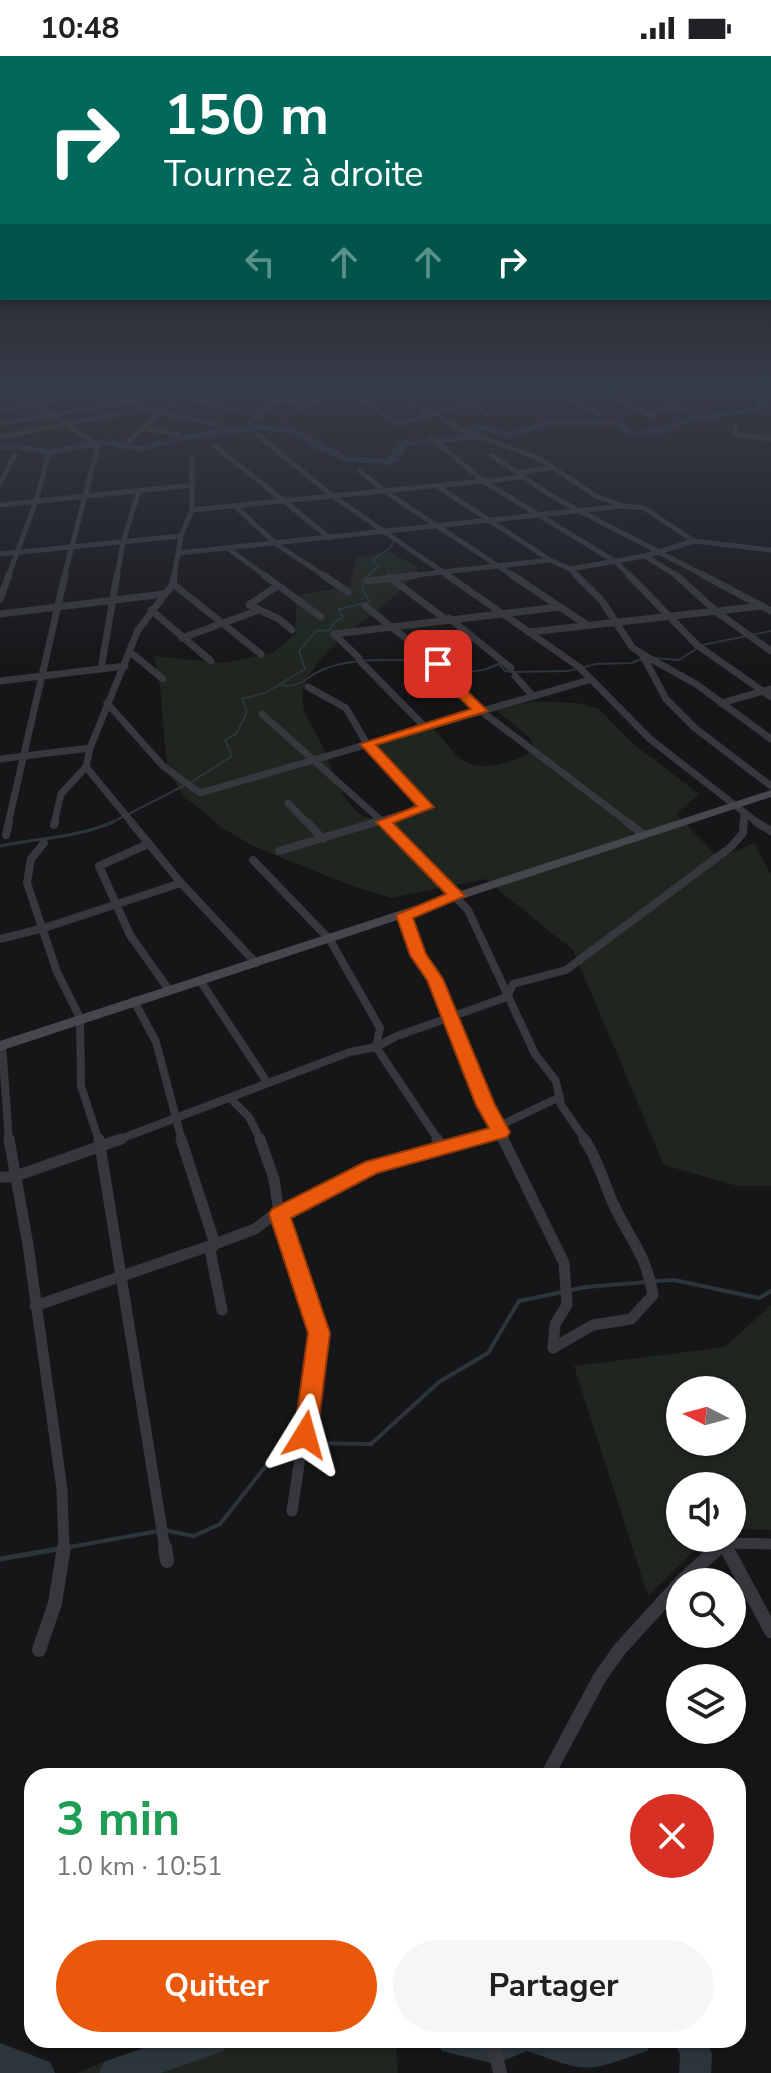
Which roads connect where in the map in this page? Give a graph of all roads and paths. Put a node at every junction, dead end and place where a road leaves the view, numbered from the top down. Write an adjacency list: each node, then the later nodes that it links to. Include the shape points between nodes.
1 (42, 479): 17 (street)
2 (91, 479): 15 (street)
3 (193, 479): 11 (street)
4 (256, 479): 18 (street)
5 (312, 479): 16 (street)
6 (370, 479): 14 (street)
7 (495, 479): 10 (street)
8 (528, 479): 23 (street)
9 (568, 479): 20 (street)
10 (483, 481): 12 (street); 24 (street)
11 (193, 485): 13 (street); 22 (street)
12 (437, 486): 14 (street); 25 (street)
13 (139, 490): 15 (street); 31 (street)
14 (384, 491): 16 (street); 26 (street)
15 (89, 495): 17 (street); 33 (street)
16 (334, 497): 18 (street); 27 (street)
17 (36, 501): 19 (street); 36 (street)
18 (284, 502): 21 (street); 29 (street)
19 (0, 505)
20 (623, 506): 23 (street); 30 (street, via 644,508)
21 (236, 507): 22 (street); 32 (street)
22 (192, 510): 28 (street)
23 (582, 512): 24 (street); 38 (street)
24 (539, 516): 25 (street); 42 (street)
25 (491, 522): 26 (street); 41 (street)
26 (438, 527): 27 (street); 43 (street)
27 (387, 532): 29 (street); 45 (street)
28 (181, 536): 31 (street); 37 (street)
29 (330, 538): 32 (street)
30 (694, 541): 35 (street); 38 (street)
31 (123, 542): 33 (street); 53 (street)
32 (276, 544): 34 (street); 50 (street)
33 (71, 546): 36 (street); 57 (street)
34 (227, 548): 37 (street); 49 (street)
35 (771, 550)
36 (15, 553): 39 (street); 52 (street)
37 (179, 553): 48 (street)
38 (658, 553): 40 (street); 55 (street)
39 (0, 554)
40 (645, 556): 42 (street); 62 (street, via 680,578)
41 (550, 560): 43 (street); 44 (street)
42 (616, 562): 44 (street); 66 (street)
43 (496, 565): 45 (street); 56 (street)
44 (570, 569): 68 (street)
45 (441, 571): 46 (street); 61 (street)
46 (389, 577): 47 (street); 65 (street)
47 (368, 581)
48 (173, 584): 51 (street); 67 (street)
49 (277, 586): 59 (street, via 249,605); 64 (street)
50 (348, 592)
51 (164, 594): 53 (street); 58 (street)
52 (0, 599)
53 (113, 601): 57 (street); 81 (street)
54 (365, 606): 69 (street)
55 (763, 606): 60 (street); 62 (street)
56 (559, 607): 61 (street); 70 (street)
57 (56, 608): 63 (street); 82 (street)
58 (151, 610): 73 (street); 75 (street)
59 (259, 610): 67 (street); 71 (street)
60 (771, 611)
61 (501, 612): 65 (street); 72 (street)
62 (718, 613): 66 (street); 74 (street)
63 (0, 614)
64 (321, 617)
65 (447, 618): 69 (street); 80 (street)
66 (669, 618): 68 (street); 89 (street)
67 (222, 622): 73 (street); 76 (street)
68 (618, 622): 70 (street); 77 (street)
69 (392, 625): 94 (street); 96 (street, via 334,634)
70 (587, 625): 72 (street)
71 (292, 630)
72 (530, 632): 85 (street)
73 (182, 638): 78 (street)
74 (771, 651)
75 (130, 652): 79 (street); 84 (street)
76 (261, 654)
77 (642, 654): 93 (street); 104 (street, via 666,699)
78 (211, 661)
79 (125, 666): 81 (street); 92 (street)
80 (511, 668)
81 (101, 669): 82 (street)
82 (40, 676): 86 (street); 100 (street)
83 (515, 676): 90 (street)
84 (163, 679)
85 (589, 680): 90 (street); 107 (street, via 650,739)
86 (0, 681)
87 (308, 687): 98 (street, via 346,708)
88 (771, 689): 89 (street)
89 (762, 691): 91 (street); 93 (street)
90 (533, 696): 94 (street)
91 (771, 697)
92 (107, 703): 99 (street); 102 (street, via 163,766 200,793)
93 (721, 703): 97 (street)
94 (481, 711): 96 (street); 112 (street)
95 (262, 714): 102 (street)
96 (425, 727): 98 (street)
97 (771, 739)
98 (367, 744): 102 (street); 109 (street, via 427,807)
99 (90, 748): 100 (street); 103 (street)
100 (22, 755): 101 (street); 113 (street)
101 (0, 759)
102 (314, 759): 109 (street)
103 (86, 767): 110 (street, via 61,794); 116 (street)
104 (771, 786)
105 (771, 793): 107 (street)
106 (288, 803): 114 (street)
107 (732, 804): 108 (street); 112 (street)
108 (744, 815): 111 (street); 129 (street, via 743,833 721,855 566,970 513,984)
109 (383, 822): 114 (street); 120 (street)
110 (54, 825)
111 (771, 831)
112 (643, 834): 120 (street)
113 (6, 835)
114 (323, 839): 117 (street)
115 (44, 843): 123 (street, via 31,859 27,883)
116 (148, 844): 119 (street); 121 (street, via 99,866)
117 (279, 851)
118 (253, 860): 125 (street)
119 (181, 883): 121 (street); 126 (street)
120 (457, 896): 122 (street); 129 (street, via 478,929)
121 (118, 904): 123 (street); 128 (street, via 130,935)
122 (404, 915): 125 (street); 132 (street)
123 (44, 928): 124 (street); 131 (street, via 57,972)
124 (0, 939)
125 (330, 940): 126 (street); 134 (street, via 380,1028)
126 (256, 963): 127 (street)
127 (201, 982): 128 (street); 135 (street)
128 (169, 990): 130 (street)
129 (507, 997): 132 (street); 136 (street)
130 (134, 1001): 131 (street); 138 (street, via 156,1042)
131 (80, 1018): 133 (street); 140 (street, via 81,1086)
132 (449, 1018): 134 (street); 139 (street)
133 (1, 1046): 143 (street)
134 (376, 1047): 135 (street); 141 (street)
135 (267, 1082): 137 (street)
136 (560, 1097): 139 (street, via 501,1125); 139 (street, via 648,1266 653,1295 631,1319 593,1325 553,1348 555,1324 567,1305 564,1263)
137 (231, 1099): 138 (street); 144 (street, via 260,1140)
138 (174, 1118): 140 (street); 145 (street)
139 (500, 1132): 141 (street)
140 (101, 1146): 143 (street); 146 (street)
141 (443, 1148): 144 (street, via 372,1167)
142 (0, 1177): 143 (street)
143 (13, 1177): 147 (street)
144 (279, 1214): 145 (street); 149 (street, via 319,1333)
145 (215, 1244): 146 (street); 148 (street, via 210,1250)
146 (123, 1275): 147 (street); 154 (street)
147 (35, 1306): 158 (street, via 62,1489 64,1557)
148 (222, 1310)
149 (292, 1511)
150 (746, 1543): 151 (street)
151 (771, 1544)
152 (714, 1552): 155 (street)
153 (729, 1552): 157 (street)
154 (167, 1561)
155 (697, 1568)
156 (666, 1599): 159 (street, via 600,1677)
157 (771, 1631)
158 (39, 1650)
159 (551, 1768)
160 (494, 2048): 161 (street)
161 (500, 2073)

